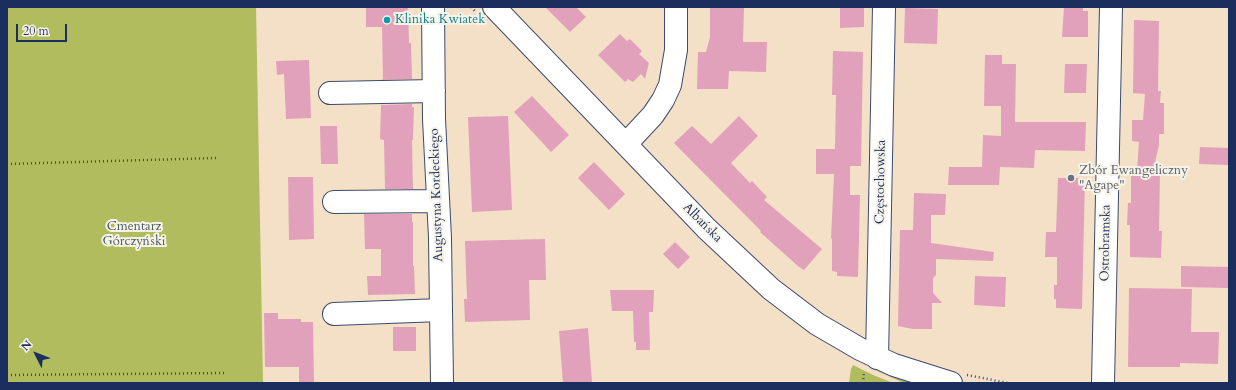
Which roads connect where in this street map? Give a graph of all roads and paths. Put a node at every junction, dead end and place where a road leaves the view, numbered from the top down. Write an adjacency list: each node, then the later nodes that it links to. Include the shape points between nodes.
1 (433, 7): 6 (street, Augustyna Kordeckiego)
2 (494, 7): 8 (street, Albańska)
3 (676, 7): 8 (street, via 676,50 670,85 653,115)
4 (884, 7): 15 (street, Częstochowska)
5 (1110, 7): 21 (street, Ostrobramska)
6 (434, 91): 7 (street); 11 (street, Augustyna Kordeckiego)
7 (330, 93)
8 (626, 144): 15 (street, Albańska, via 707,229 771,288 817,324)
9 (216, 158): 10 (path)
10 (7, 164)
11 (438, 201): 12 (street); 13 (street, Augustyna Kordeckiego)
12 (334, 202)
13 (441, 310): 14 (street); 19 (street, Augustyna Kordeckiego)
14 (334, 314)
15 (877, 358): 18 (street, Albańska, via 914,372)
16 (225, 374): 17 (path)
17 (7, 375)
18 (958, 379): 20 (path)
19 (442, 383)
20 (1008, 383)
21 (1103, 383)

